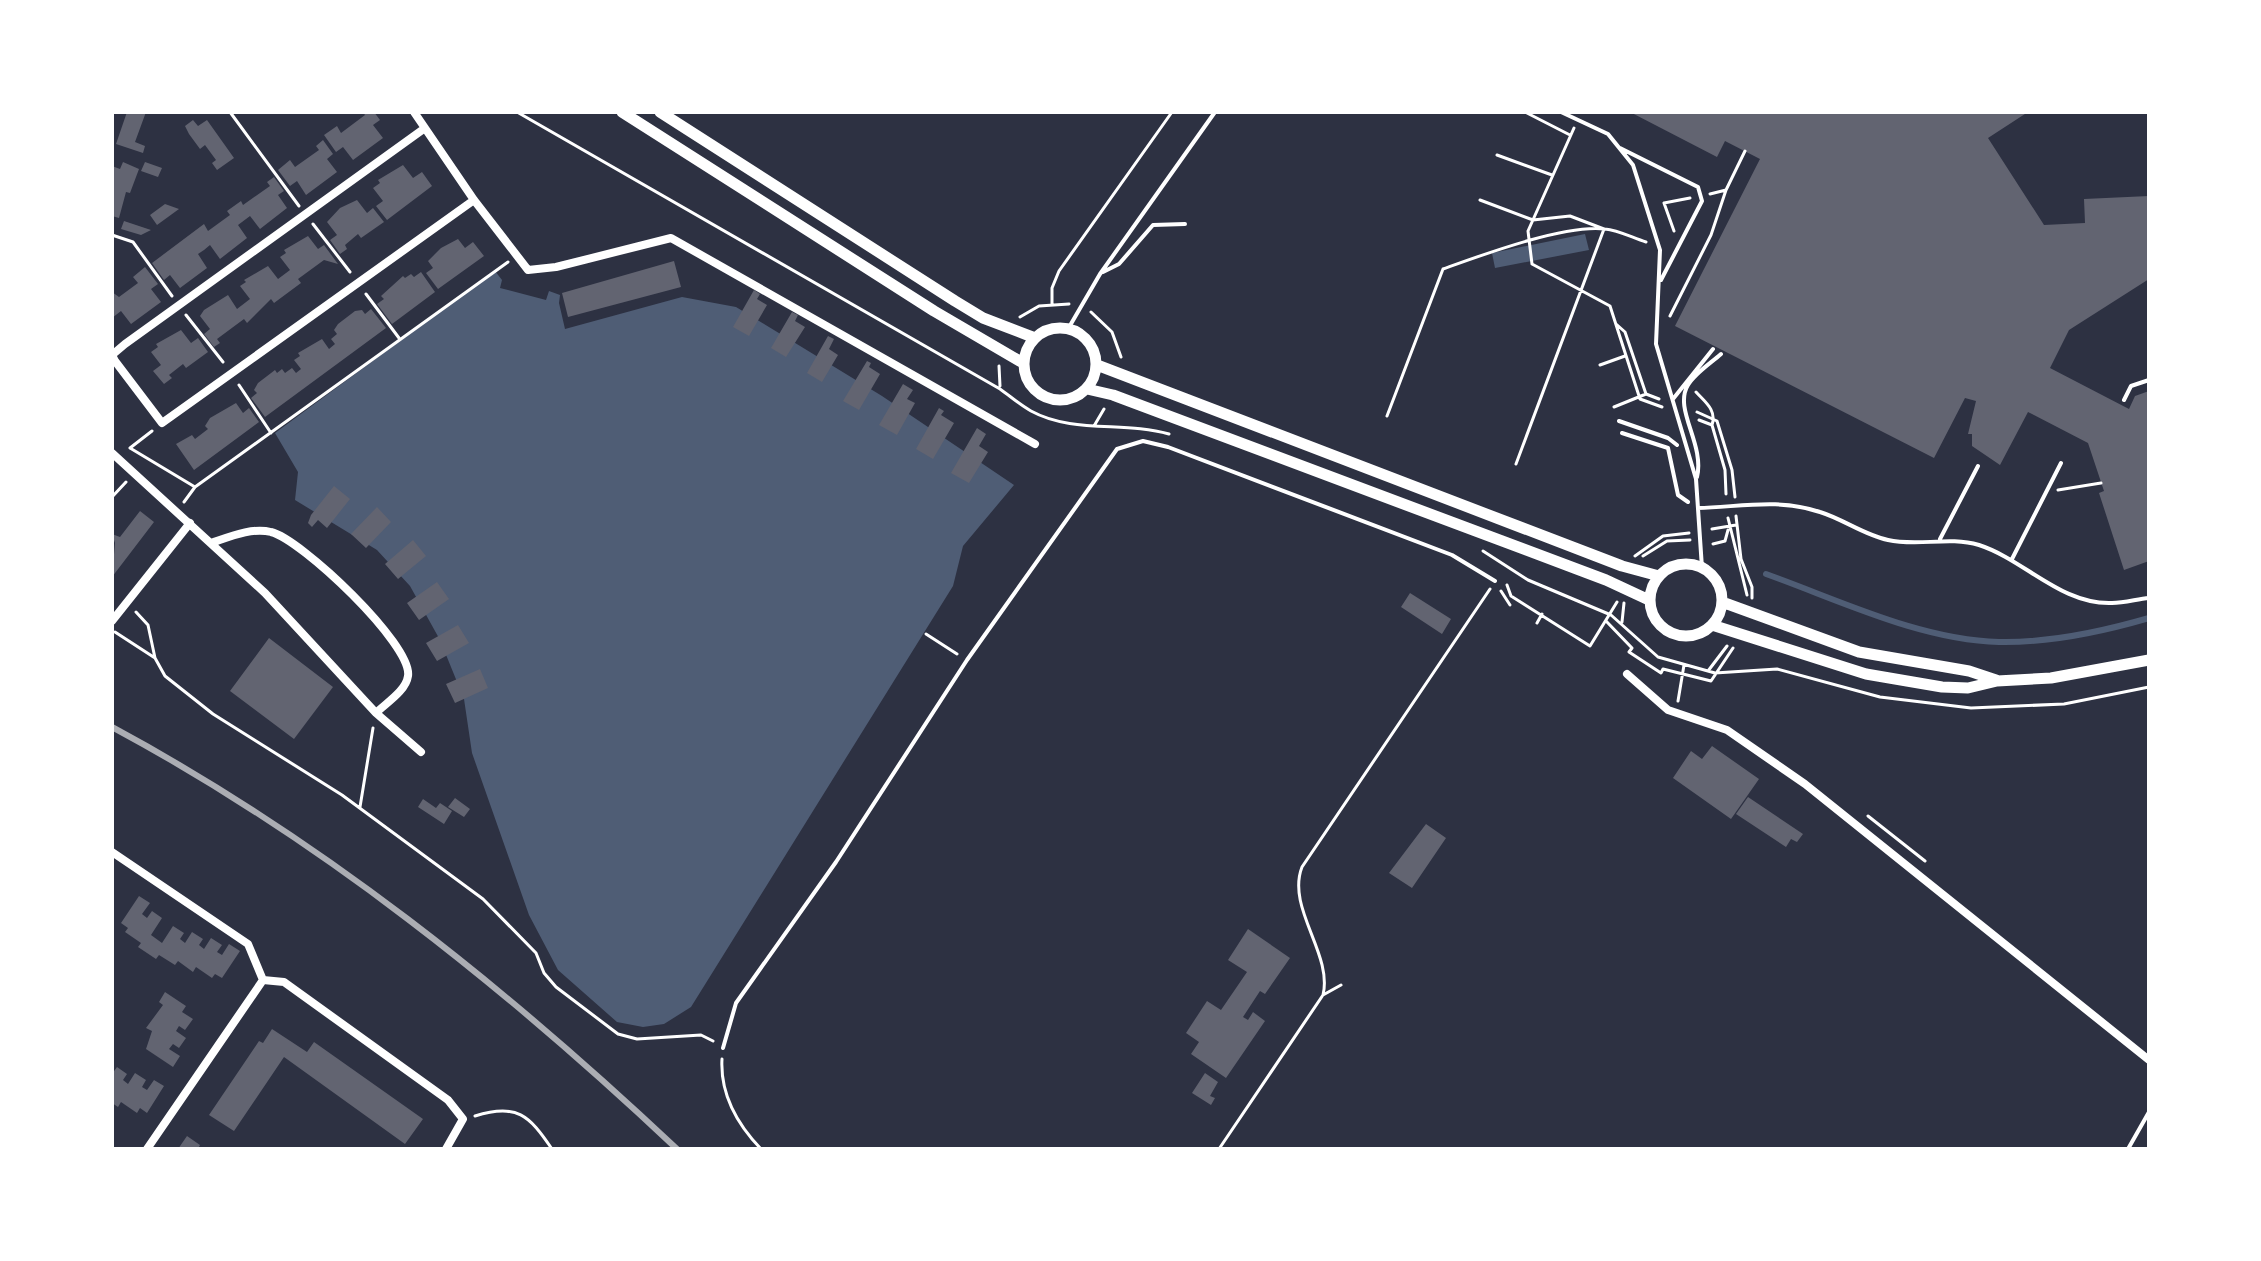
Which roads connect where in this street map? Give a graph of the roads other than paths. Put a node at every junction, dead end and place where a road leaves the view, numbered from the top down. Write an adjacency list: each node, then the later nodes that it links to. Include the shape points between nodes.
1 (414, 112): 6 (street)
2 (622, 112): 16 (street)
3 (660, 112): 13 (street, via 955,301)
4 (1215, 112): 10 (lane)
5 (1561, 112): 7 (lane, via 1608,134)
6 (425, 128): 8 (street); 8 (street, via 112,355 162,423)
7 (1617, 146): 11 (lane, via 1633,165 1657,240); 11 (lane, via 1698,187 1701,195)
8 (474, 200): 24 (street, via 528,270 671,238)
9 (1185, 224): 10 (lane, via 1153,225 1119,264)
10 (1100, 274): 12 (lane)
11 (1660, 282): 20 (lane, via 1656,344)
12 (1068, 329): 13 (street, via 1050,329); 17 (street, via 1092,346)
13 (1035, 338): 16 (street)
14 (1713, 349): 20 (lane)
15 (1721, 354): 29 (lane, via 1688,385 1684,405 1700,453)
16 (1023, 363): 19 (street, via 1029,384 1046,398 1068,400)
17 (1097, 365): 19 (street); 37 (street)
18 (2149, 380): 21 (lane, via 2131,386)
19 (1087, 389): 40 (street, via 1128,400)
20 (1673, 399): 29 (lane)
21 (2124, 400)
22 (1619, 421): 25 (lane)
23 (1622, 433): 30 (lane, via 1668,448 1678,495)
24 (1035, 444)
25 (1677, 445)
26 (115, 455): 32 (street)
27 (2061, 463): 35 (lane)
28 (1978, 466): 33 (lane)
29 (1696, 479): 31 (lane)
30 (1688, 502)
31 (1698, 508): 33 (lane, via 1795,505 1886,540); 36 (lane)
32 (190, 523): 34 (street); 42 (street)
33 (1940, 539): 35 (lane, via 1978,545)
34 (211, 543): 47 (street); 47 (street, via 270,532 287,537 322,566 394,643 406,663 403,687)
35 (2012, 559): 39 (lane, via 2063,592 2082,598 2110,604)
36 (1702, 568): 37 (street, via 1679,565); 41 (street, via 1719,586)
37 (1659, 576): 40 (street)
38 (1495, 581): 51 (lane, via 1452,555 1168,447 1129,443 1110,455 736,1003)
39 (2149, 598)
40 (1649, 600): 43 (street, via 1660,626 1676,635 1696,635)
41 (1722, 602): 43 (street); 46 (street, via 1859,652 1969,671)
42 (112, 621)
43 (1712, 625): 46 (street, via 1866,674 1968,688)
44 (2149, 660): 46 (street, via 2051,678)
45 (1627, 674): 52 (street, via 1668,710 1727,730 1805,784)
46 (1997, 681)
47 (376, 713): 48 (street)
48 (421, 752)
49 (112, 852): 50 (street, via 248,944)
50 (263, 980): 54 (street); 55 (street, via 284,982 448,1100 463,1119)
51 (723, 1048)
52 (2149, 1060)
53 (2149, 1112): 56 (lane)
54 (147, 1149)
55 (446, 1149)
56 (2128, 1149)

